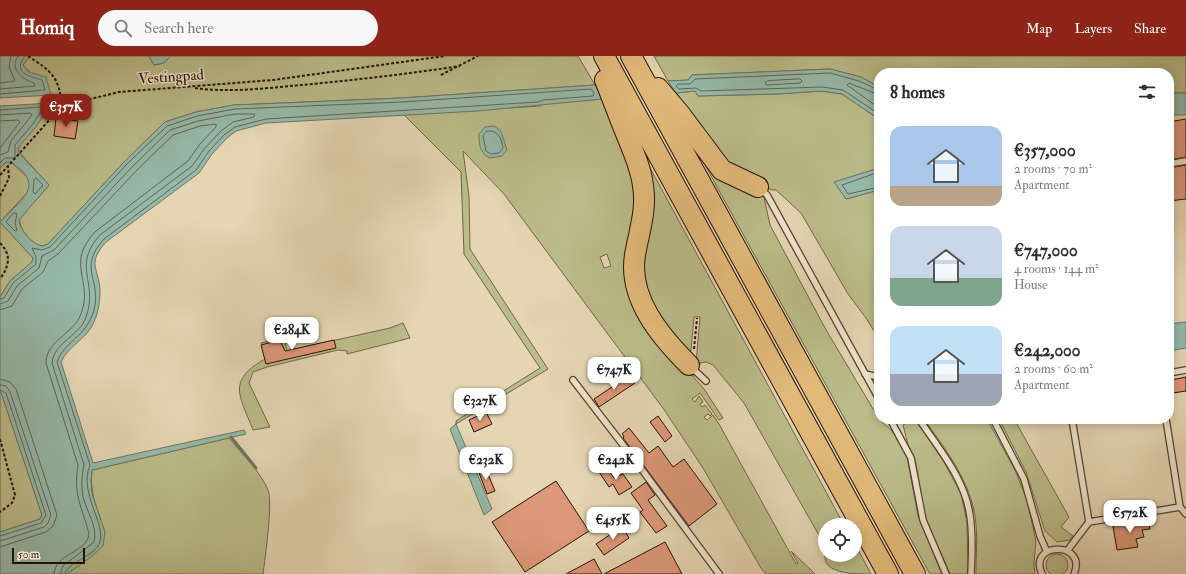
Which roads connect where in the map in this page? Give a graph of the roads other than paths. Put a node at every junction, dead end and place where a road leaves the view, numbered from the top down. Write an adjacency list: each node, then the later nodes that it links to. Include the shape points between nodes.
1 (596, 56): 7 (highway, via 636,159 644,187 643,216 635,256 635,275 641,302 657,327)
2 (604, 56): 26 (highway)
3 (631, 56): 6 (highway, via 680,114 718,166 726,173); 27 (highway)
4 (1186, 161): 5 (lane)
5 (1174, 163)
6 (758, 187): 10 (lane, via 767,195)
7 (691, 366): 13 (lane)
8 (1186, 370): 9 (lane)
9 (1174, 372)
10 (865, 374): 11 (lane); 14 (lane)
11 (874, 376)
12 (573, 380): 25 (lane, via 638,463)
13 (706, 381)
14 (874, 390)
15 (893, 424): 28 (lane, via 911,458 923,520)
16 (922, 424): 29 (lane, via 957,476 965,495 972,528)
17 (996, 424): 24 (lane, via 1024,479)
18 (1073, 424): 22 (lane)
19 (1167, 424): 20 (lane)
20 (1180, 507): 21 (lane); 22 (lane)
21 (1186, 514)
22 (1089, 522): 23 (lane)
23 (1067, 551): 24 (lane, via 1055,548); 31 (lane, via 1076,565)
24 (1047, 552): 30 (lane, via 1041,559)
25 (719, 574)
26 (888, 574)
27 (915, 574)
28 (946, 574)
29 (971, 574)
30 (1042, 574)
31 (1074, 574)

